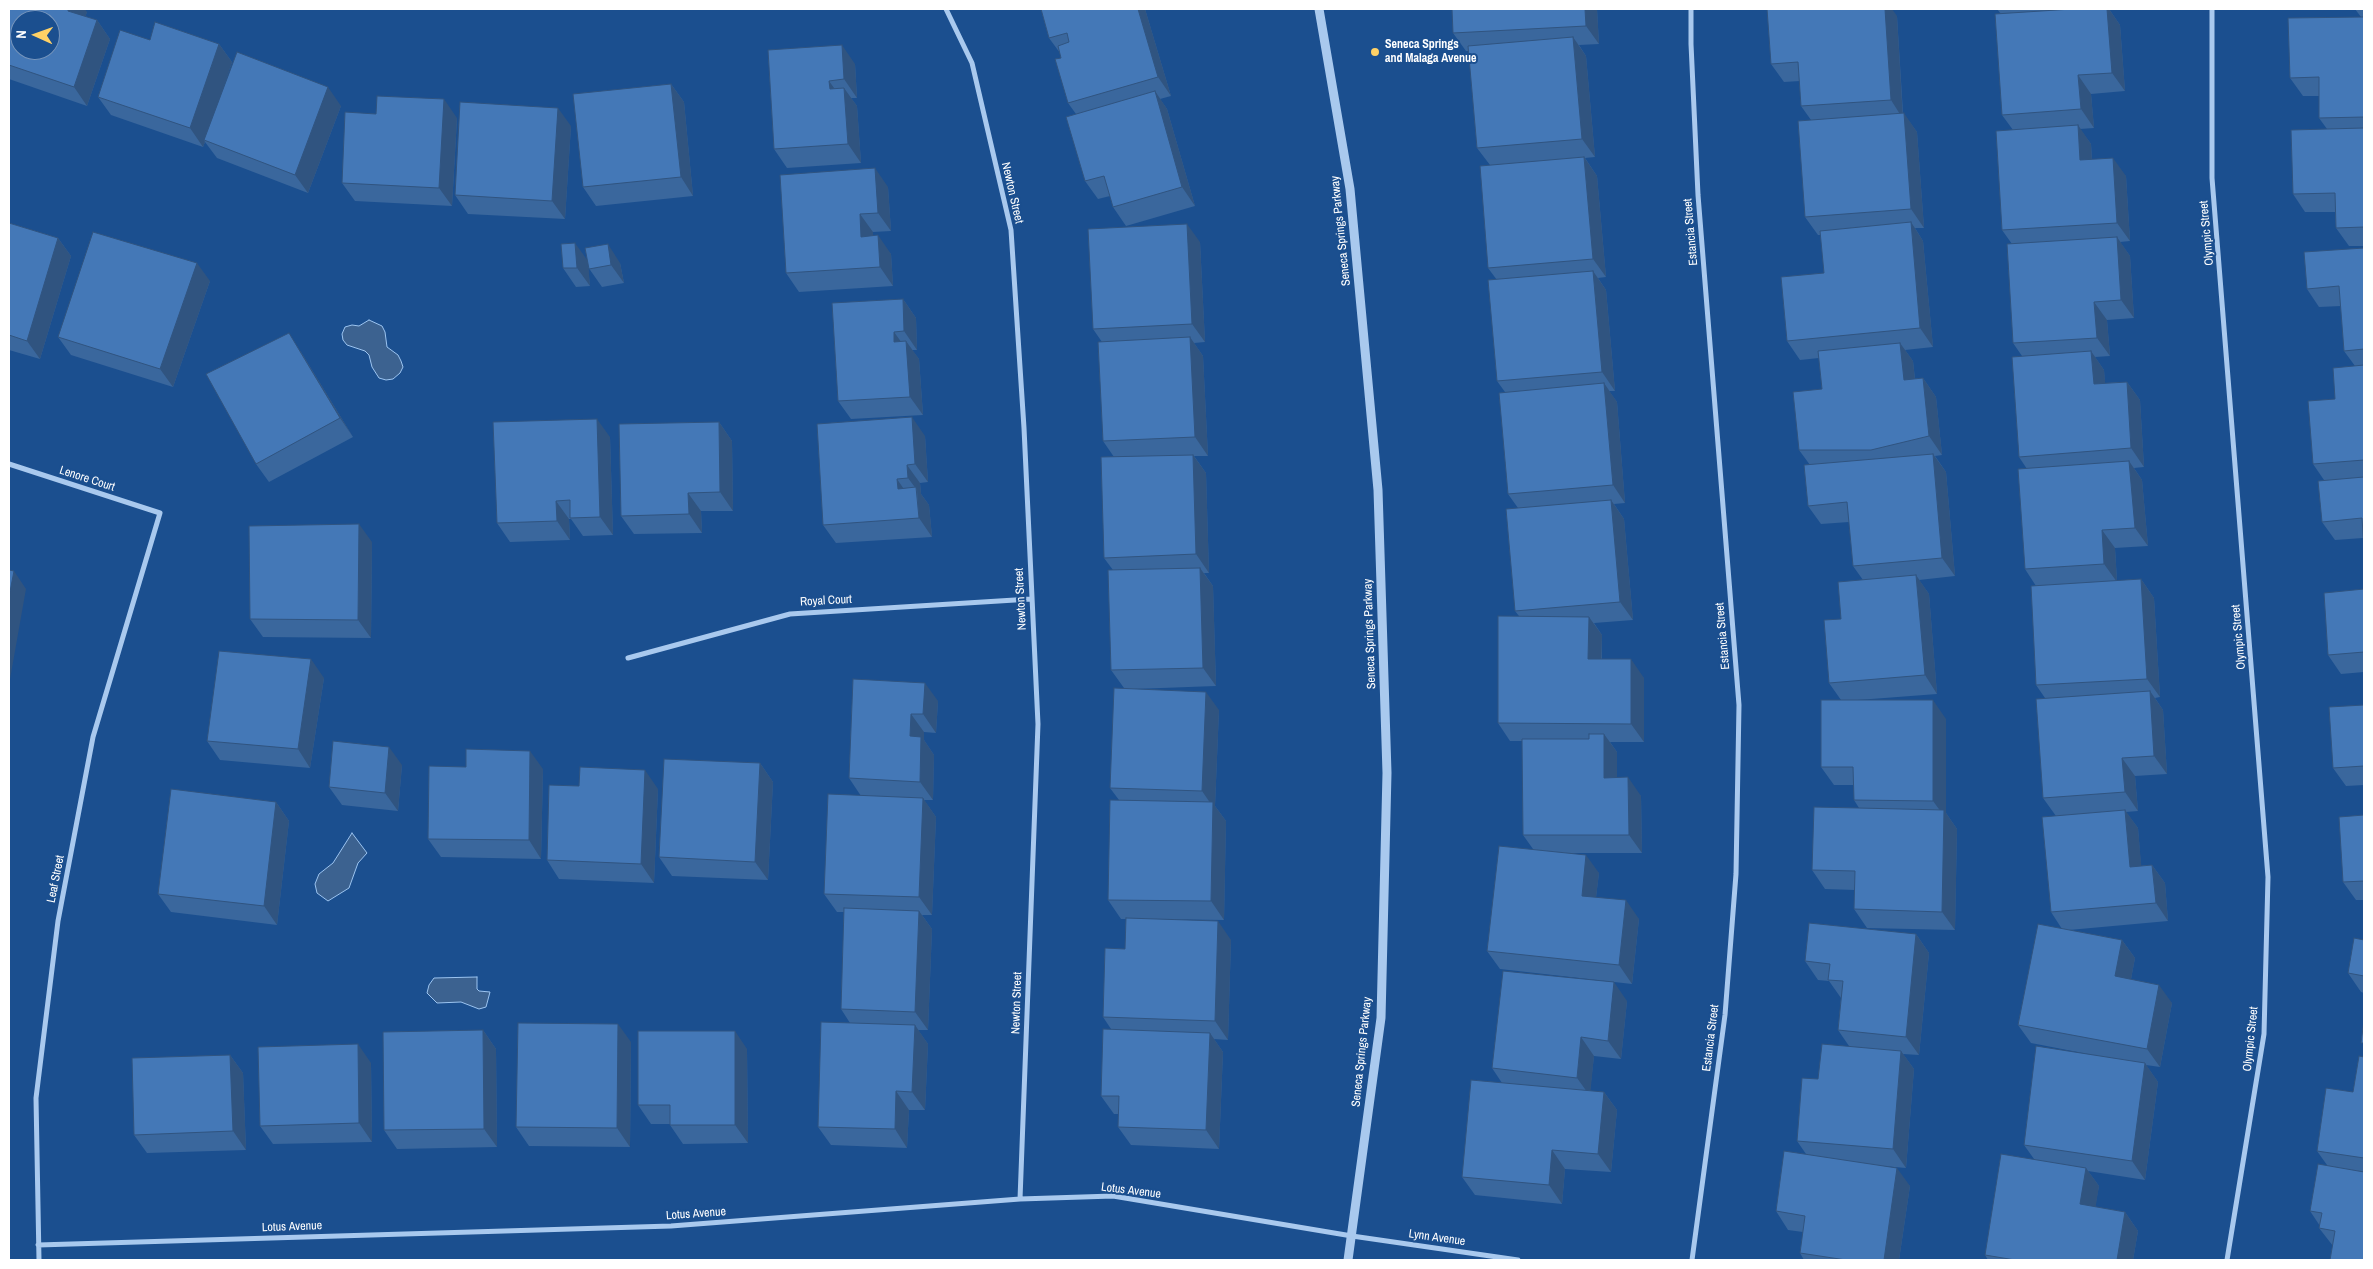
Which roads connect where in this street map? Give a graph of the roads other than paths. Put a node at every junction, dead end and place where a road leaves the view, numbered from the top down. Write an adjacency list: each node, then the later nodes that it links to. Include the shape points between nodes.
1 (946, 9): 7 (street, Newton Street, via 972,63 1011,230 1024,428)
2 (1319, 9): 10 (street, Seneca Springs Parkway, via 1350,189 1378,490 1388,772 1381,1018)
3 (1691, 9): 15 (street, Estancia Street, via 1698,196 1739,705 1736,884 1725,1015)
4 (2212, 9): 16 (street, Olympic Street, via 2212,178 2268,877 2264,1034)
5 (9, 464): 6 (street, Lenore Court)
6 (160, 512): 11 (street, Leaf Street, via 93,737 58,921 36,1098)
7 (1030, 599): 8 (street, Royal Court, via 790,614); 9 (street, Newton Street, via 1038,724)
8 (628, 658)
9 (1020, 1199): 10 (street, Lotus Avenue, via 1113,1196); 11 (street, Lotus Avenue, via 671,1226)
10 (1352, 1236): 13 (street, Seneca Springs Parkway); 14 (street, Lynn Avenue)
11 (38, 1245): 12 (street, Leaf Street)
12 (39, 1260)
13 (1348, 1260)
14 (1518, 1260)
15 (1692, 1260)
16 (2226, 1260)

